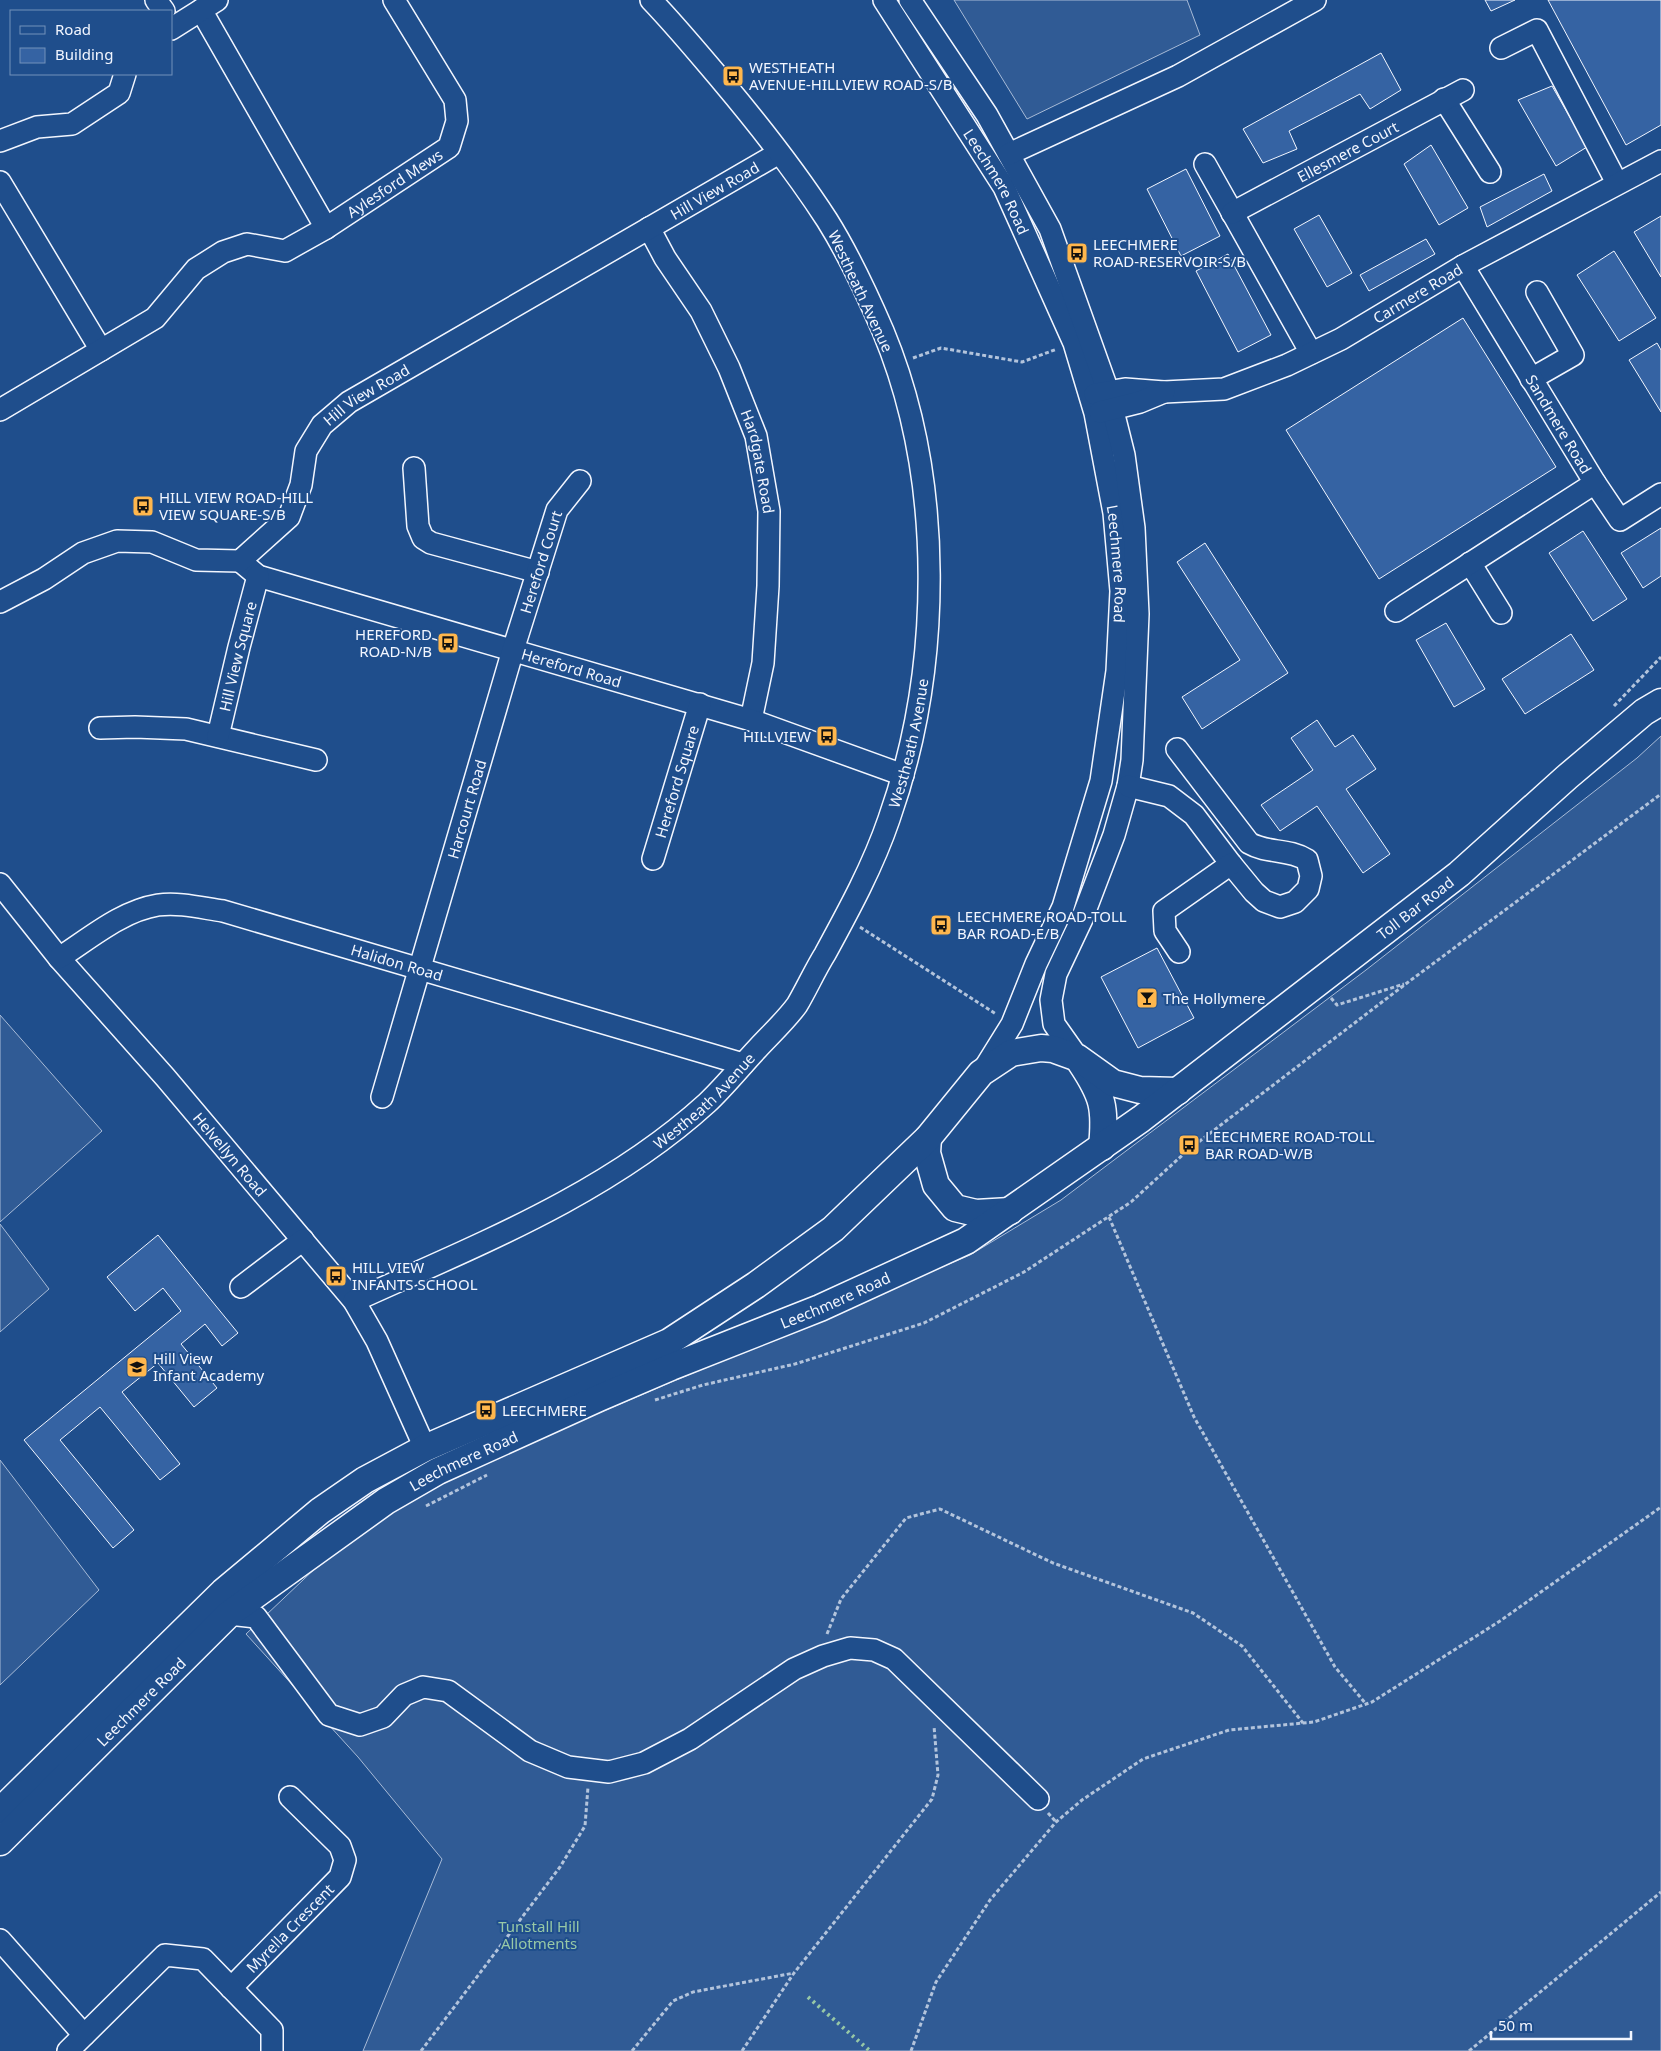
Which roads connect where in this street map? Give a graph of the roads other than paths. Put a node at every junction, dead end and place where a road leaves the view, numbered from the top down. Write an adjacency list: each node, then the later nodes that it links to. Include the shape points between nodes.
1 (394, 0): 19 (street, Aylesford Mews, via 455,100 457,121 449,147)
2 (651, 0): 11 (street, Westheath Avenue, via 672,21)
3 (884, 0): 26 (street, Leechmere Road, via 1004,187)
4 (910, 0): 12 (street, Leechmere Road, via 987,115)
5 (1315, 0): 12 (street, via 1178,76)
6 (209, 5): 7 (street); 19 (street)
7 (172, 21)
8 (1501, 48): 17 (street, via 1537,30)
9 (126, 75): 10 (street, via 119,94 72,124 36,127)
10 (0, 141)
11 (779, 153): 20 (street, Hill View Road); 48 (street, Westheath Avenue, via 828,222 859,280 894,364 917,446 926,502 929,617 924,675)
12 (1009, 154): 26 (street, Leechmere Road, via 1050,229)
13 (1661, 161): 17 (street, Carmere Road)
14 (1205, 164): 18 (street)
15 (1490, 172): 18 (street, Ellesmere Court, via 1454,94)
16 (0, 182): 23 (street)
17 (1617, 184): 21 (street, Carmere Road)
18 (1232, 214): 24 (street)
19 (326, 228): 23 (street, Aylesford Mews, via 285,251 247,244 223,252 196,269 155,318)
20 (649, 228): 32 (street, Hill View Road, via 349,402 322,425 306,451 301,485 289,517); 43 (street, Hardgate Road, via 701,311 729,368 756,436 769,511 768,586 763,663)
21 (1463, 266): 24 (street, Carmere Road); 25 (street, Sandmere Road)
22 (1537, 292): 25 (street, via 1573,355)
23 (101, 350): 27 (street, Aylesford Mews)
24 (1311, 354): 26 (street, Carmere Road, via 1224,389 1164,392 1137,388)
25 (1531, 379): 30 (street, Sandmere Road)
26 (1102, 402): 49 (street, Leechmere Road, via 1124,455 1134,528 1136,693); 58 (street, Leechmere Road, via 1121,591 1117,671 1101,781 1063,907 1012,1024)
27 (0, 410)
28 (414, 468): 34 (street, via 418,526 423,538 431,543)
29 (580, 481): 34 (street, Hereford Court, via 557,510)
30 (1594, 483): 31 (street, via 1620,520); 33 (street, Sandmere Road)
31 (1661, 494)
32 (240, 562): 35 (street, Hereford Road); 36 (street, via 196,560 152,542 117,541 82,554)
33 (1470, 563): 37 (street, Sandmere Road); 38 (street)
34 (538, 572): 39 (street, Hereford Court)
35 (258, 576): 39 (street, Hereford Road); 45 (street, Hill View Square)
36 (0, 602)
37 (1396, 611)
38 (1501, 614)
39 (513, 650): 41 (street, Hereford Road); 55 (street, Harcourt Road)
40 (1661, 690): 42 (main road, Toll Bar Road)
41 (700, 704): 43 (street, Hereford Road); 50 (street, Hereford Square)
42 (1652, 707): 59 (main road, Toll Bar Road, via 1567,777 1459,874)
43 (751, 720): 48 (street, Hereford Road)
44 (100, 728): 45 (street, via 186,729)
45 (218, 736): 47 (street)
46 (1177, 749): 51 (street, via 1249,843 1260,849 1295,853 1307,860 1311,876 1308,889 1295,902 1280,907 1264,901)
47 (316, 760)
48 (904, 775): 57 (street, Westheath Avenue, via 869,869 845,918 795,1007)
49 (1128, 786): 51 (street, via 1169,796 1194,815); 56 (street, Leechmere Road, via 1100,875 1056,974 1050,1000 1054,1024)
50 (653, 859)
51 (1231, 864): 53 (street, via 1164,911 1165,930)
52 (0, 884): 54 (street, Helvellyn Road)
53 (1179, 952)
54 (59, 958): 55 (street, Halidon Road, via 128,914 158,905 223,911); 65 (street, Helvellyn Road, via 166,1077)
55 (419, 969): 57 (street, Halidon Road); 60 (street, Harcourt Road)
56 (1078, 1058): 58 (main road, via 1041,1048 1011,1053); 59 (main road, via 1113,1083 1140,1090); 63 (main road, Leechmere Road, via 1094,1083 1104,1109)
57 (743, 1064): 67 (street, Westheath Avenue, via 710,1100 660,1143 609,1177 497,1236)
58 (981, 1073): 62 (main road, Leechmere Road)
59 (1178, 1091): 61 (main road, Toll Bar Road)
60 (382, 1097)
61 (1141, 1119): 63 (main road, Leechmere Road)
62 (928, 1138): 64 (main road, via 927,1153 936,1185 955,1208 976,1213); 68 (main road, Leechmere Road, via 833,1229 669,1342)
63 (1102, 1147): 64 (main road, Leechmere Road)
64 (1011, 1211): 69 (main road, Leechmere Road, via 966,1241 829,1304 671,1367)
65 (303, 1240): 66 (street); 67 (street, Helvellyn Road)
66 (241, 1287)
67 (354, 1300): 68 (street, Helvellyn Road, via 377,1341)
68 (425, 1448): 69 (main road); 73 (main road, Leechmere Road, via 365,1480 320,1510 223,1592)
69 (438, 1471): 70 (main road, Leechmere Road, via 386,1501)
70 (229, 1614): 72 (street, via 256,1617 329,1715 360,1725 383,1716 404,1695 423,1687 448,1691 530,1751 568,1767 610,1772 644,1763 690,1738 794,1669 850,1648 874,1650 894,1659); 74 (main road, Leechmere Road)
71 (290, 1798): 76 (street, Myrella Crescent, via 340,1846 345,1860 340,1878)
72 (1038, 1799)
73 (0, 1811)
74 (0, 1842)
75 (0, 1940): 77 (street)
76 (231, 1988): 77 (street, via 203,1958 164,1955); 79 (street, via 272,2030)
77 (84, 2035): 78 (street)
78 (68, 2051)
79 (272, 2051)

